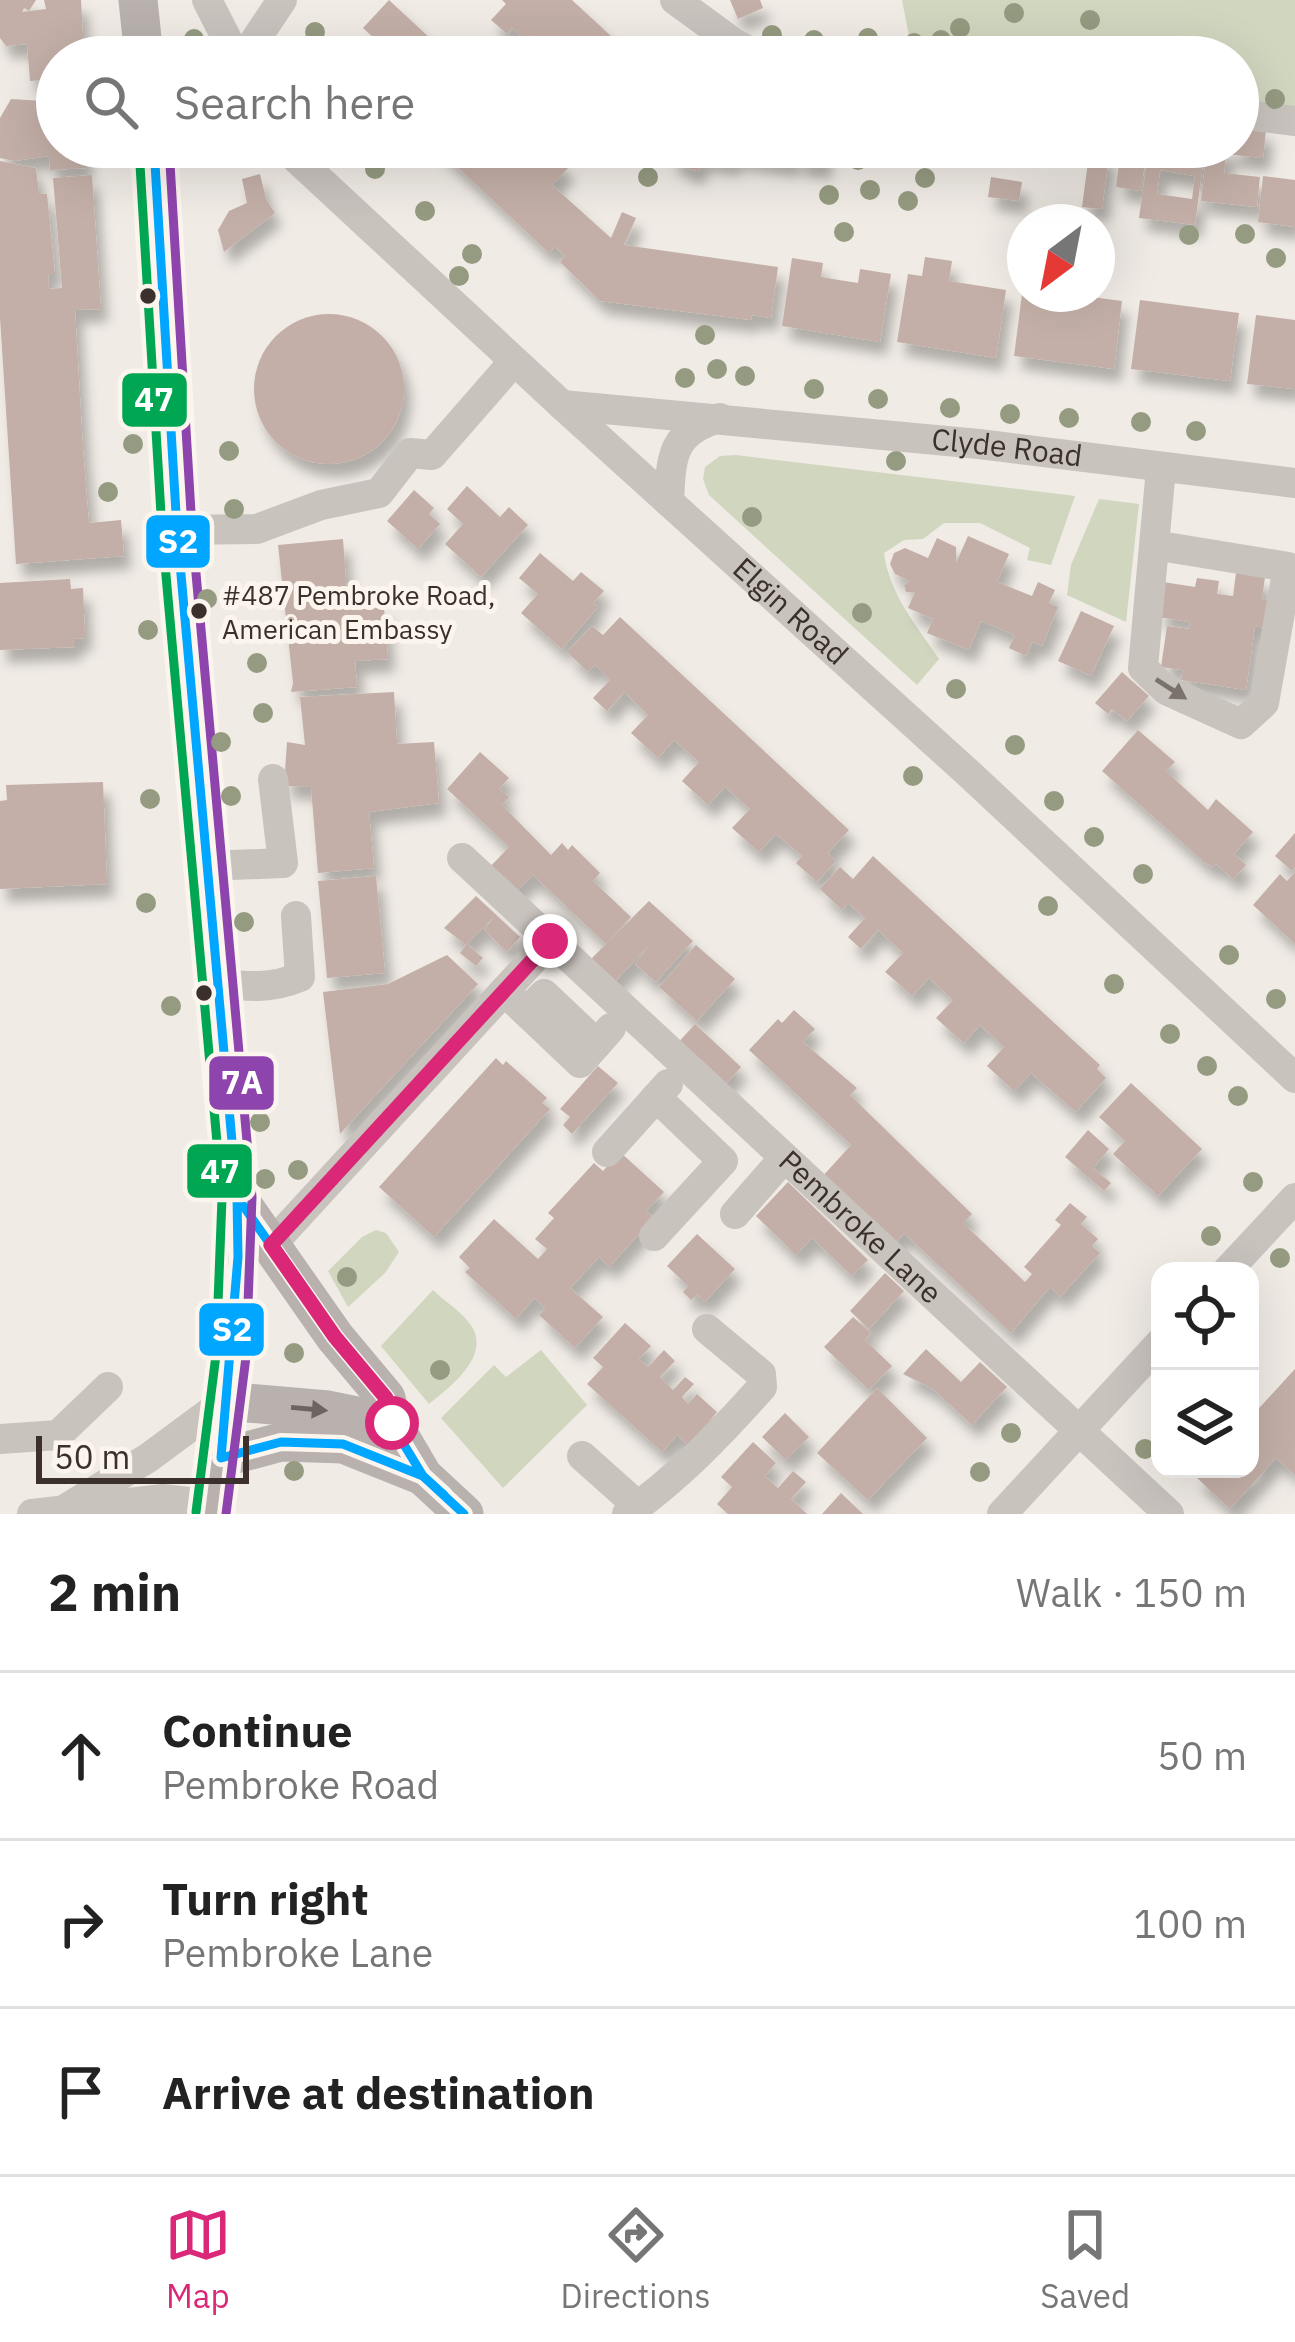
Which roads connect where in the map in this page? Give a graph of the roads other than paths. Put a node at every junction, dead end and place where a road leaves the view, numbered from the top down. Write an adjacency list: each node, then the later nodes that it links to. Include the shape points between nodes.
1 (138, 0): 5 (main road)
2 (207, 0): 6 (street)
3 (282, 0): 7 (street)
4 (675, 0): 8 (street)
5 (142, 36)
6 (228, 36)
7 (255, 36)
8 (723, 36)
9 (1259, 117): 10 (street)
10 (1295, 121)
11 (155, 168): 19 (main road)
12 (307, 168): 13 (street, Elgin Road)
13 (514, 361): 14 (street, Elgin Road); 19 (street, via 432,455 410,453 379,493 257,529)
14 (562, 406): 15 (street, Clyde Road); 18 (street, Elgin Road)
15 (720, 418): 16 (street, Clyde Road); 18 (street, via 681,437 670,462)
16 (1161, 468): 17 (street, Clyde Road); 20 (street)
17 (1295, 483)
18 (669, 502): 30 (street, Elgin Road)
19 (178, 530): 23 (main road)
20 (1154, 545): 20 (street, one-way to 20, via 1143,668 1166,690 1241,724 1264,703 1288,567)
21 (273, 779): 23 (street, via 283,862)
22 (463, 859): 25 (street, Pembroke Lane)
23 (207, 866): 26 (main road)
24 (296, 916): 26 (street, via 300,977 253,988)
25 (550, 941): 27 (street); 29 (street, Pembroke Lane)
26 (218, 982): 34 (main road)
27 (515, 1001): 28 (street, via 580,1063); 38 (street)
28 (604, 1036)
29 (684, 1066): 31 (street); 33 (street, Pembroke Lane)
30 (1295, 1078)
31 (656, 1097): 32 (street); 37 (street, via 723,1161)
32 (607, 1152)
33 (784, 1158): 36 (street); 45 (street, Pembroke Lane)
34 (237, 1197): 38 (main road); 43 (main road)
35 (1295, 1198): 39 (street)
36 (735, 1214)
37 (654, 1236)
38 (271, 1245): 44 (main road, via 386,1398)
39 (1235, 1262)
40 (707, 1329): 52 (street, via 761,1374 762,1387)
41 (1151, 1353): 45 (street)
42 (108, 1388): 46 (street, via 58,1435)
43 (225, 1402): 44 (main road, one-way to 44); 48 (main road); 50 (street)
44 (392, 1423): 49 (main road)
45 (1078, 1431): 55 (street); 56 (street, Pembroke Lane)
46 (0, 1439)
47 (582, 1456): 52 (street)
48 (221, 1458): 49 (main road, via 281,1442 343,1444); 51 (main road)
49 (424, 1476): 54 (main road)
50 (67, 1508): 51 (street, via 163,1499); 53 (street)
51 (212, 1509)
52 (633, 1510)
53 (32, 1514)
54 (464, 1514)
55 (1002, 1514)
56 (1169, 1514)

